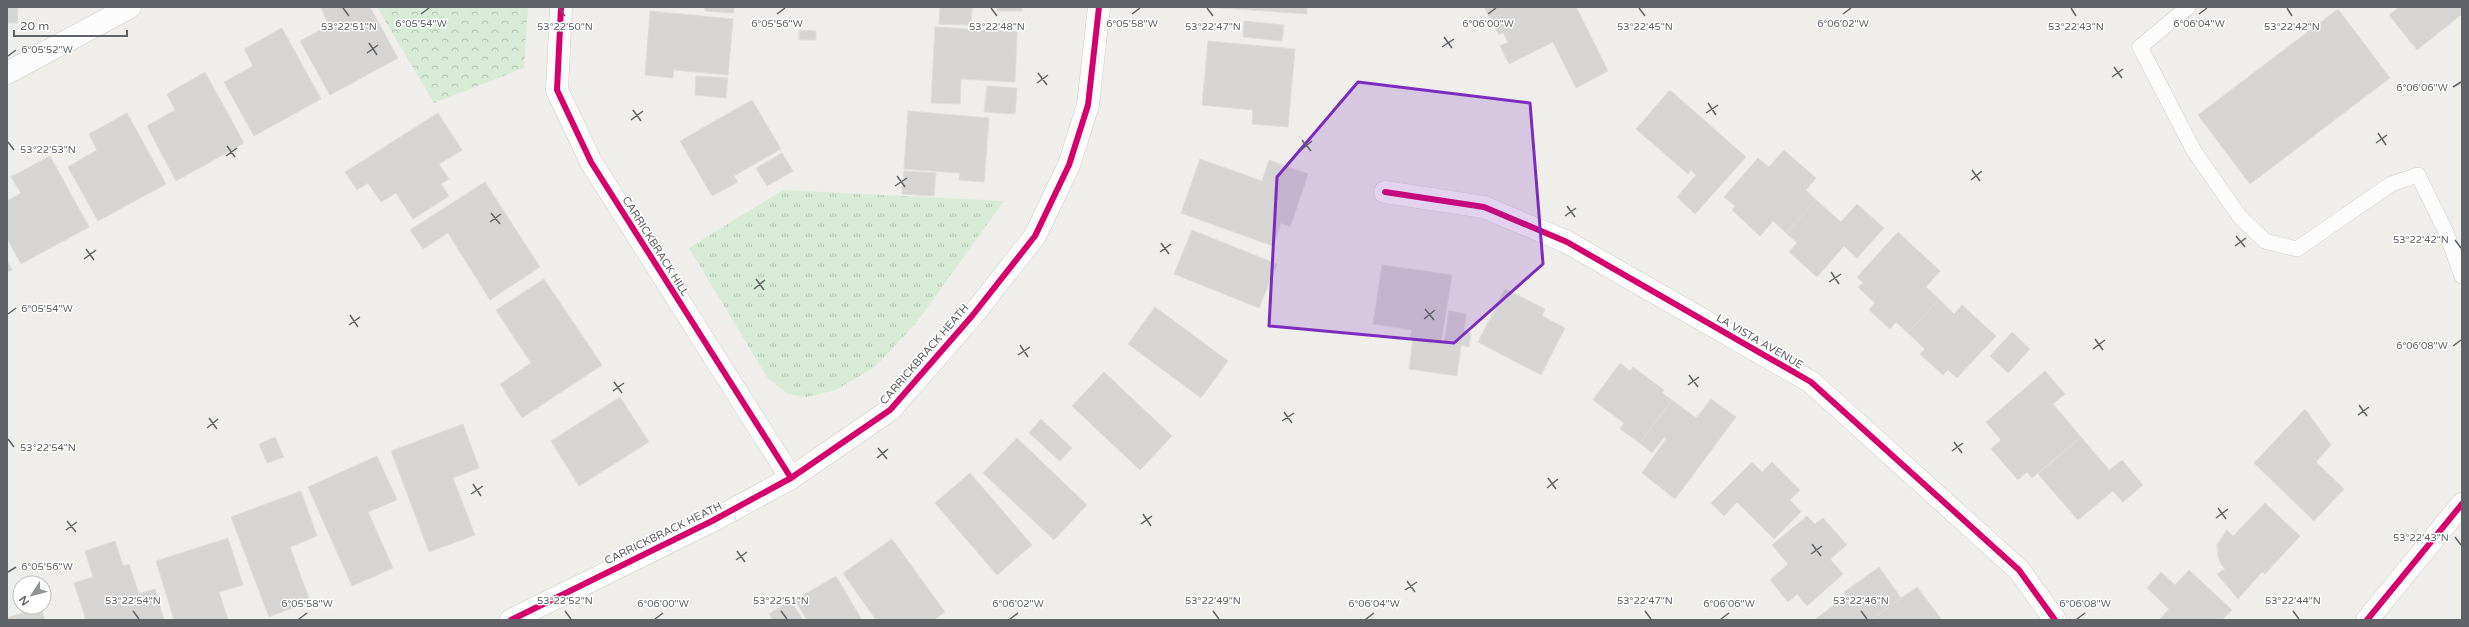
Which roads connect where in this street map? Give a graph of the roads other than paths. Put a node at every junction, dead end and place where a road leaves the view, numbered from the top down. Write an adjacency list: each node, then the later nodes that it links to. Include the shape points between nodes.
1 (130, 7): 5 (street)
2 (561, 7): 8 (street, CARRICKBRACK HILL, via 557,90 591,162)
3 (1099, 7): 8 (street, CARRICKBRACK HEATH, via 1088,105 1069,165 1035,236 972,316 890,410)
4 (2188, 7): 7 (lane, via 2140,47 2194,151 2240,217 2265,241 2297,249 2391,184 2418,175 2446,232)
5 (7, 73)
6 (1385, 192): 11 (street, LA VISTA AVENUE, via 1484,207 1567,242 1810,382 2019,570)
7 (2462, 276)
8 (791, 478): 10 (street, CARRICKBRACK HEATH, via 712,521)
9 (2462, 504): 12 (street)
10 (511, 620)
11 (2055, 620)
12 (2367, 620)

